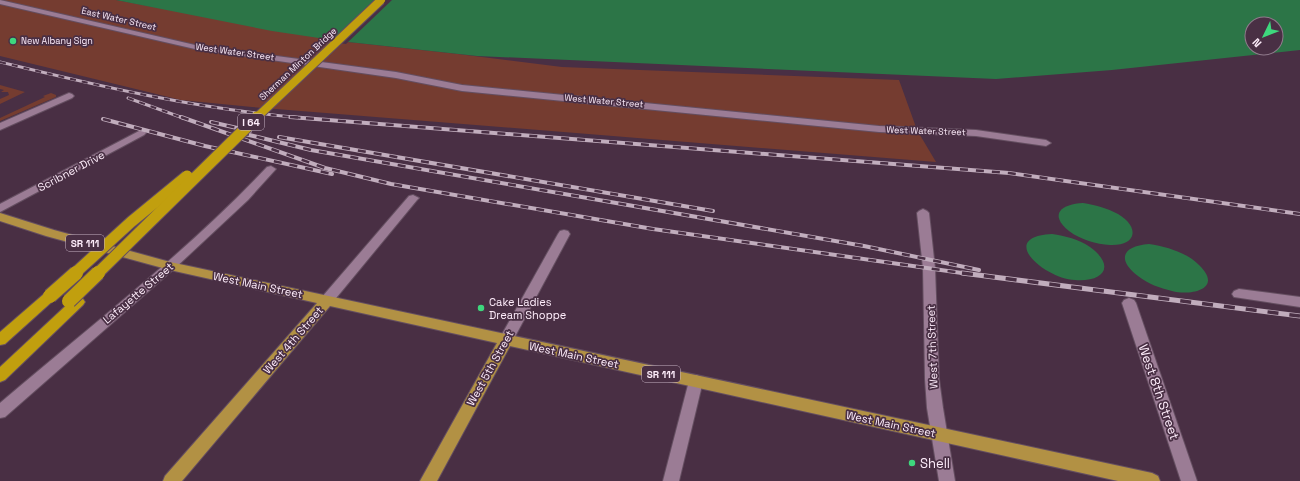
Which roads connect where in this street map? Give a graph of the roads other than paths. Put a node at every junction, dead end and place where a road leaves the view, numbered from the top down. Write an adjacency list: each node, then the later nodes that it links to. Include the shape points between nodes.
1 (383, 0): 19 (highway, bridge, via 300,75); 19 (highway, Sherman Minton Bridge / I 64, bridge, via 254,120 180,198); 22 (highway, Sherman Minton Bridge / I 64, bridge, via 253,120 153,204)
2 (0, 2): 4 (street, East Water Street)
3 (42, 6): 4 (street)
4 (29, 9): 5 (street, East Water Street)
5 (164, 40): 9 (street, West Water Street, via 195,47 396,75 485,91 879,129 976,133)
6 (69, 96): 7 (street)
7 (0, 127)
8 (141, 133): 12 (street, Scribner Drive)
9 (1046, 143)
10 (270, 169): 16 (street, Lafayette Street, via 244,198)
11 (413, 198): 18 (street, West 4th Street)
12 (0, 209)
13 (923, 213): 28 (street, West 7th Street, via 929,268 932,379)
14 (0, 217): 16 (main road, West Main Street / SR 111)
15 (564, 234): 23 (street, West 5th Street)
16 (170, 266): 18 (main road, West Main Street / SR 111); 27 (street, Lafayette Street)
17 (1239, 294): 20 (street)
18 (326, 300): 23 (main road, West Main Street / SR 111); 29 (main road, West 4th Street)
19 (74, 301): 24 (highway); 25 (highway, I 64)
20 (1300, 302)
21 (1129, 303): 34 (street, West 8th Street)
22 (0, 340)
23 (506, 340): 26 (main road, West Main Street / SR 111); 30 (main road, West 5th Street)
24 (0, 366)
25 (0, 376)
26 (696, 381): 28 (main road, West Main Street / SR 111); 31 (street)
27 (0, 412)
28 (939, 434): 32 (street, West 7th Street); 33 (main road, West Main Street / SR 111)
29 (171, 481)
30 (428, 481)
31 (671, 481)
32 (947, 481)
33 (1152, 481)
34 (1189, 481)

